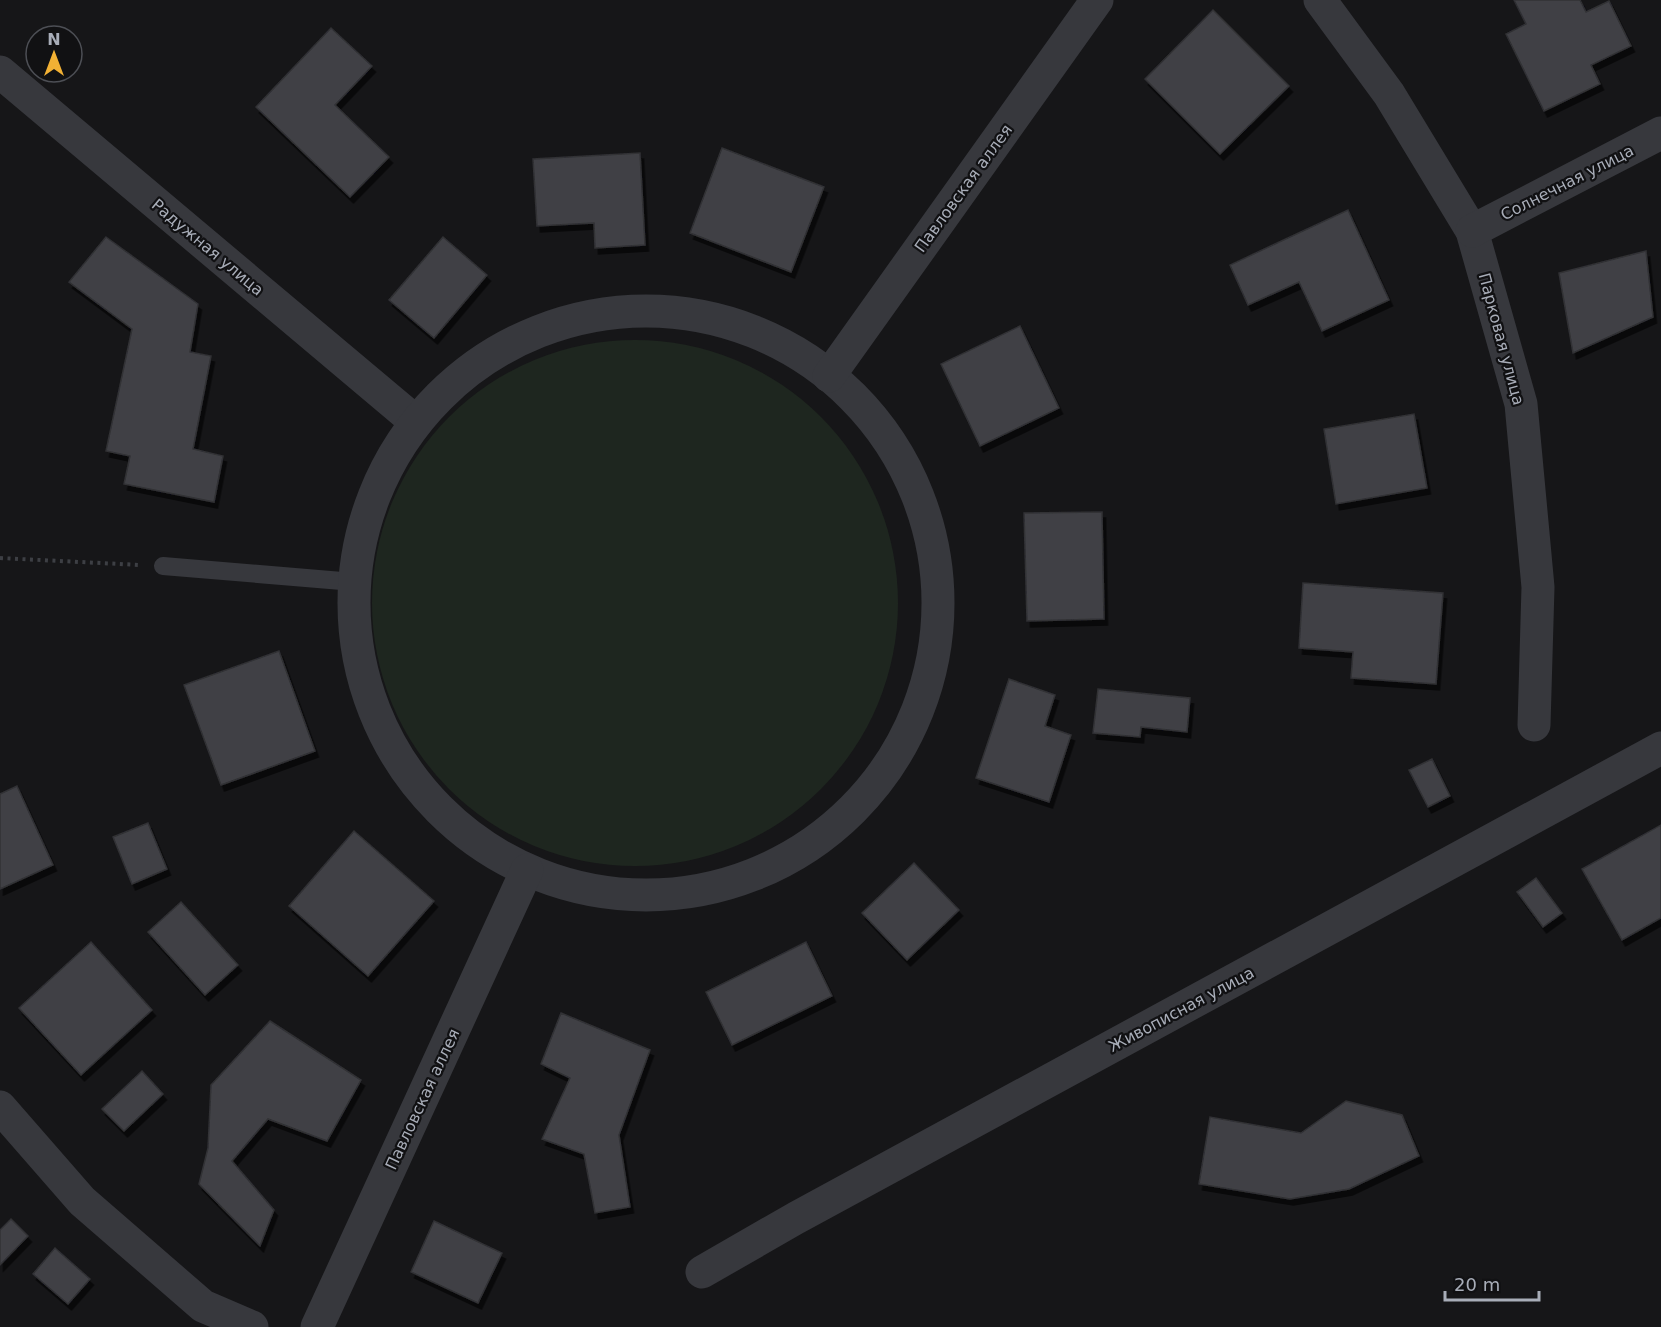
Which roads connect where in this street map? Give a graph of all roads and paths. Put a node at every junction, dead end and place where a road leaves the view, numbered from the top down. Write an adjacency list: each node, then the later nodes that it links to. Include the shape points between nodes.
1 (1097, 0): 6 (street, Павловская аллея)
2 (1320, 0): 5 (street, Парковая улица, via 1389,94)
3 (0, 72): 7 (street, Радужная улица)
4 (1661, 134): 5 (street, Солнечная улица)
5 (1472, 231): 11 (street, Парковая улица, via 1521,404 1538,587)
6 (829, 376): 7 (street, via 798,354 727,323 651,311 613,313 548,328 504,348 471,369); 13 (street, via 870,416 902,463 930,534 935,562 935,649 927,686 896,755 847,815 818,839 786,860 723,885 676,894 638,895 572,886)
7 (416, 422): 10 (street, via 396,451 367,514)
8 (0, 558): 9 (path)
9 (163, 566): 10 (lane)
10 (354, 582): 13 (street, via 353,617 365,688 394,753 415,783 465,834)
11 (1534, 725)
12 (1661, 748): 15 (street, Живописная улица)
13 (527, 870): 17 (street, Павловская аллея)
14 (0, 1107): 16 (street, via 91,1209 203,1306)
15 (702, 1272)
16 (252, 1327)
17 (317, 1327)

